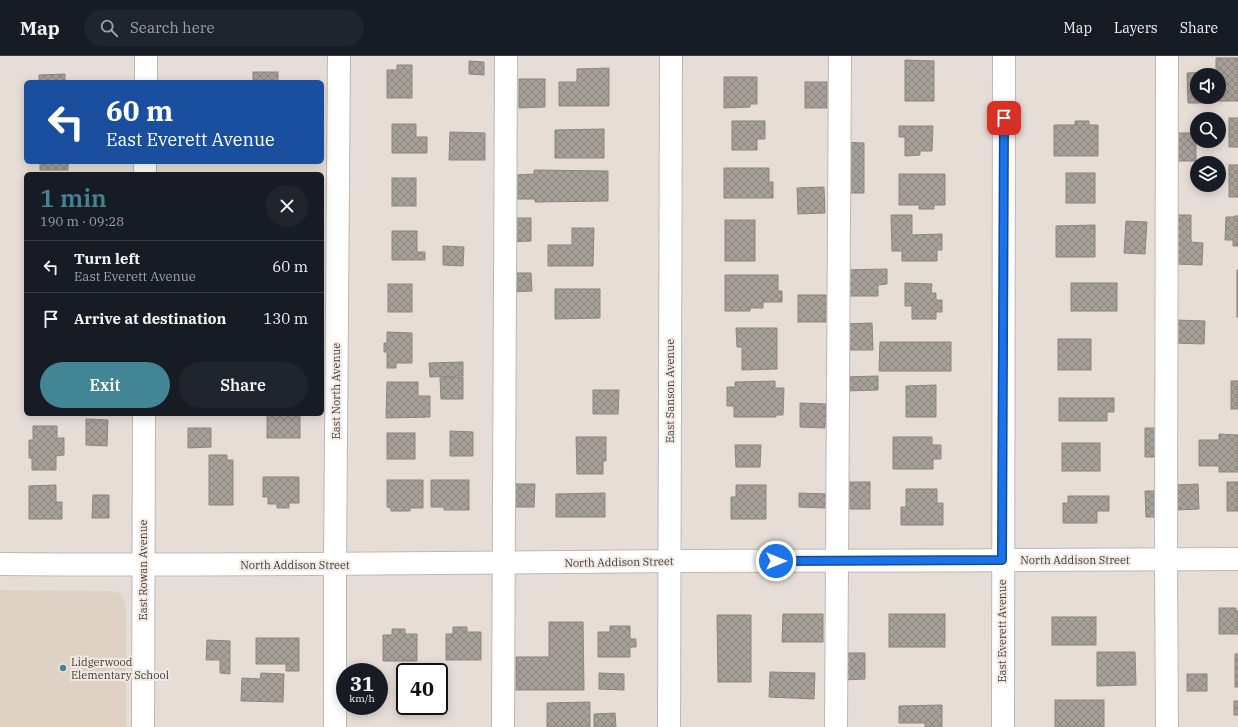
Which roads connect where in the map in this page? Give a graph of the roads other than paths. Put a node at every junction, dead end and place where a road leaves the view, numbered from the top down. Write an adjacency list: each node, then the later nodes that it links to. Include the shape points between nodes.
1 (146, 56): 8 (street)
2 (339, 56): 18 (street, East North Avenue)
3 (506, 56): 16 (street)
4 (671, 56): 14 (street, East Sanson Avenue)
5 (840, 56): 13 (street)
6 (1004, 56): 11 (street, East Everett Avenue)
7 (1168, 56): 12 (street)
8 (146, 80)
9 (144, 416): 17 (street, East Rowan Avenue)
10 (1238, 559): 12 (street, North Addison Street)
11 (1002, 560): 12 (street, North Addison Street); 13 (street, North Addison Street); 24 (street, East Everett Avenue)
12 (1166, 560): 25 (street)
13 (837, 561): 14 (street, North Addison Street); 23 (street)
14 (669, 562): 16 (street, North Addison Street); 22 (street, East Sanson Avenue)
15 (0, 564): 17 (street, North Addison Street)
16 (504, 564): 18 (street, North Addison Street); 21 (street)
17 (142, 565): 18 (street, North Addison Street); 19 (street, East Rowan Avenue)
18 (335, 565): 20 (street, East North Avenue)
19 (143, 727)
20 (335, 727)
21 (503, 727)
22 (669, 727)
23 (836, 727)
24 (1003, 727)
25 (1167, 727)

